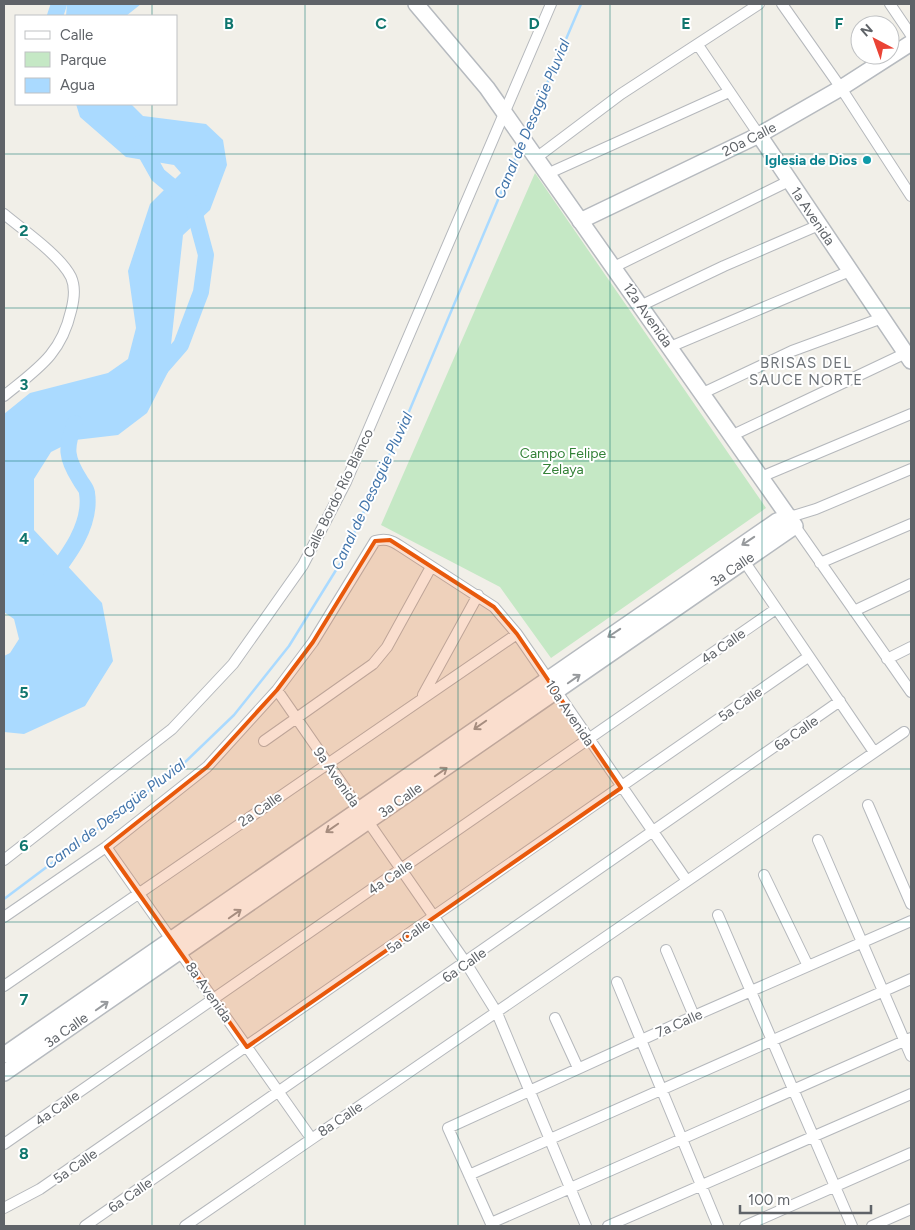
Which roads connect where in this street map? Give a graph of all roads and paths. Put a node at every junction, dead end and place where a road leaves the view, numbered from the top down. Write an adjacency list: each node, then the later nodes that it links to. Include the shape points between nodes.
1 (416, 4): 11 (street, 12a Avenida, via 487,88)
2 (551, 4): 11 (street, Calle Bordo Río Blanco)
3 (759, 4): 8 (street)
4 (782, 4): 9 (street)
5 (890, 4): 6 (street)
6 (911, 35)
7 (911, 43): 9 (street, 20a Calle)
8 (698, 46): 10 (street, 1a Avenida); 13 (street, via 621,94)
9 (841, 88): 12 (street, 20a Calle); 16 (street)
10 (729, 92): 12 (street, 1a Avenida); 14 (street)
11 (504, 114): 13 (street, 12a Avenida); 64 (street, Calle Bordo Río Blanco, via 346,482 303,565 233,664 172,729)
12 (759, 136): 15 (street, 1a Avenida); 18 (street, 20a Calle)
13 (536, 158): 14 (street, 12a Avenida)
14 (547, 174): 18 (street, 12a Avenida)
15 (789, 181): 19 (street, 1a Avenida); 20 (street)
16 (911, 196)
17 (4, 214): 27 (street, via 57,259 71,277 75,294 60,345)
18 (580, 221): 20 (street, 12a Avenida)
19 (819, 225): 21 (street, 1a Avenida); 22 (street)
20 (614, 267): 22 (street, 12a Avenida)
21 (850, 271): 23 (street, 1a Avenida); 24 (street)
22 (640, 306): 24 (street, 12a Avenida)
23 (882, 318): 25 (street, 1a Avenida); 26 (street, via 792,351)
24 (670, 347): 26 (street, 12a Avenida)
25 (908, 357): 29 (street)
26 (703, 392): 29 (street, 12a Avenida)
27 (4, 396)
28 (911, 414): 31 (street)
29 (733, 435): 31 (street, 12a Avenida)
30 (911, 468): 32 (street)
31 (761, 477): 32 (street, 12a Avenida)
32 (793, 522): 34 (street, 3a Calle); 35 (street, 12a Avenida); 45 (street, 3a Calle, one-way to 45, via 777,521)
33 (911, 524): 35 (street)
34 (744, 561): 39 (street); 47 (street, 3a Calle, one-way to 34)
35 (820, 563): 40 (street, 12a Avenida)
36 (431, 568): 38 (street, 10a Avenida, via 440,570); 46 (street, 10a Avenida, via 390,540 375,541 313,642); 51 (street, via 373,664)
37 (911, 584): 40 (street)
38 (478, 595): 41 (street, 10a Avenida, via 494,607); 49 (street)
39 (776, 609): 43 (street); 54 (street, 4a Calle)
40 (854, 611): 44 (street, 12a Avenida)
41 (517, 634): 45 (street, 10a Avenida); 49 (street, 2a Calle)
42 (911, 647): 44 (street)
43 (808, 657): 50 (street); 57 (street, 5a Calle)
44 (887, 659): 48 (street, 12a Avenida)
45 (547, 678): 47 (street, 10a Avenida); 59 (street, 3a Calle, one-way to 59)
46 (277, 690): 51 (street, 9a Avenida); 63 (street, via 207,767)
47 (556, 692): 54 (street, 10a Avenida); 60 (street, 3a Calle, one-way to 47)
48 (911, 692)
49 (421, 698): 56 (street, 2a Calle)
50 (840, 701): 55 (street); 61 (street, 6a Calle)
51 (296, 720): 53 (street); 56 (street, 9a Avenida)
52 (904, 732): 55 (street, 8a Calle)
53 (264, 741)
54 (589, 741): 57 (street, 10a Avenida); 65 (street, 4a Calle)
55 (874, 752): 67 (street, 8a Calle)
56 (327, 763): 59 (street, 9a Avenida); 68 (street, 2a Calle)
57 (621, 788): 61 (street, 10a Avenida); 72 (street, 5a Calle)
58 (868, 805): 69 (street)
59 (360, 810): 60 (street, 9a Avenida); 75 (street, 3a Calle, one-way to 75)
60 (369, 822): 65 (street, 9a Avenida); 75 (street, 3a Calle, one-way to 60)
61 (653, 833): 67 (street, 10a Avenida); 77 (street, 6a Calle)
62 (818, 840): 74 (street)
63 (106, 847): 68 (street, 8a Avenida); 71 (street)
64 (4, 860)
65 (402, 869): 72 (street, 9a Avenida); 84 (street, 4a Calle)
66 (764, 875): 78 (street)
67 (687, 881): 85 (street, 8a Calle)
68 (138, 893): 75 (street, 8a Avenida); 81 (street, 2a Calle)
69 (911, 904)
70 (718, 915): 82 (street)
71 (4, 917)
72 (435, 917): 77 (street, 9a Avenida); 91 (street, 5a Calle)
73 (911, 921): 74 (street, 7a Calle)
74 (863, 942): 78 (street, 7a Calle); 83 (street)
75 (176, 946): 84 (street, 8a Avenida); 92 (street, 3a Calle); 95 (street, 3a Calle, one-way to 75)
76 (666, 950): 86 (street)
77 (466, 963): 85 (street, 9a Avenida); 99 (street, 6a Calle)
78 (808, 966): 82 (street, 7a Calle)
79 (911, 979): 83 (street)
80 (616, 982): 89 (street)
81 (4, 986)
82 (750, 991): 86 (street, 7a Calle); 90 (street)
83 (884, 991): 88 (street); 90 (street)
84 (212, 998): 91 (street, 8a Avenida); 105 (street, 4a Calle)
85 (497, 1013): 98 (street, 9a Avenida); 102 (street, 8a Calle)
86 (694, 1016): 89 (street, 7a Calle)
87 (555, 1018): 94 (street)
88 (908, 1039): 93 (street); 97 (street)
89 (641, 1040): 94 (street, 7a Calle); 96 (street)
90 (772, 1040): 96 (street); 97 (street)
91 (247, 1047): 99 (street, 8a Avenida); 111 (street, 5a Calle, via 40,1189)
92 (4, 1054)
93 (911, 1056)
94 (578, 1068): 98 (street, 7a Calle)
95 (4, 1073)
96 (661, 1090): 103 (street); 104 (street)
97 (793, 1090): 101 (street); 103 (street)
98 (529, 1091): 104 (street, 9a Avenida); 107 (street, 7a Calle, via 448,1128)
99 (278, 1093): 102 (street, 8a Avenida); 114 (street, 6a Calle)
100 (911, 1094): 101 (street)
101 (813, 1137): 108 (street); 109 (street)
102 (311, 1138): 115 (street, 8a Calle)
103 (682, 1139): 108 (street); 110 (street)
104 (550, 1140): 107 (street); 110 (street, 9a Avenida)
105 (4, 1144)
106 (911, 1153): 109 (street)
107 (469, 1175): 113 (street)
108 (701, 1186): 117 (street); 118 (street)
109 (834, 1186): 119 (street); 120 (street)
110 (570, 1188): 113 (street); 116 (street, 9a Avenida)
111 (4, 1208)
112 (911, 1209): 121 (street)
113 (492, 1225)
114 (85, 1226)
115 (185, 1226)
116 (586, 1226)
117 (608, 1226)
118 (718, 1226)
119 (745, 1226)
120 (852, 1226)
121 (872, 1226)

